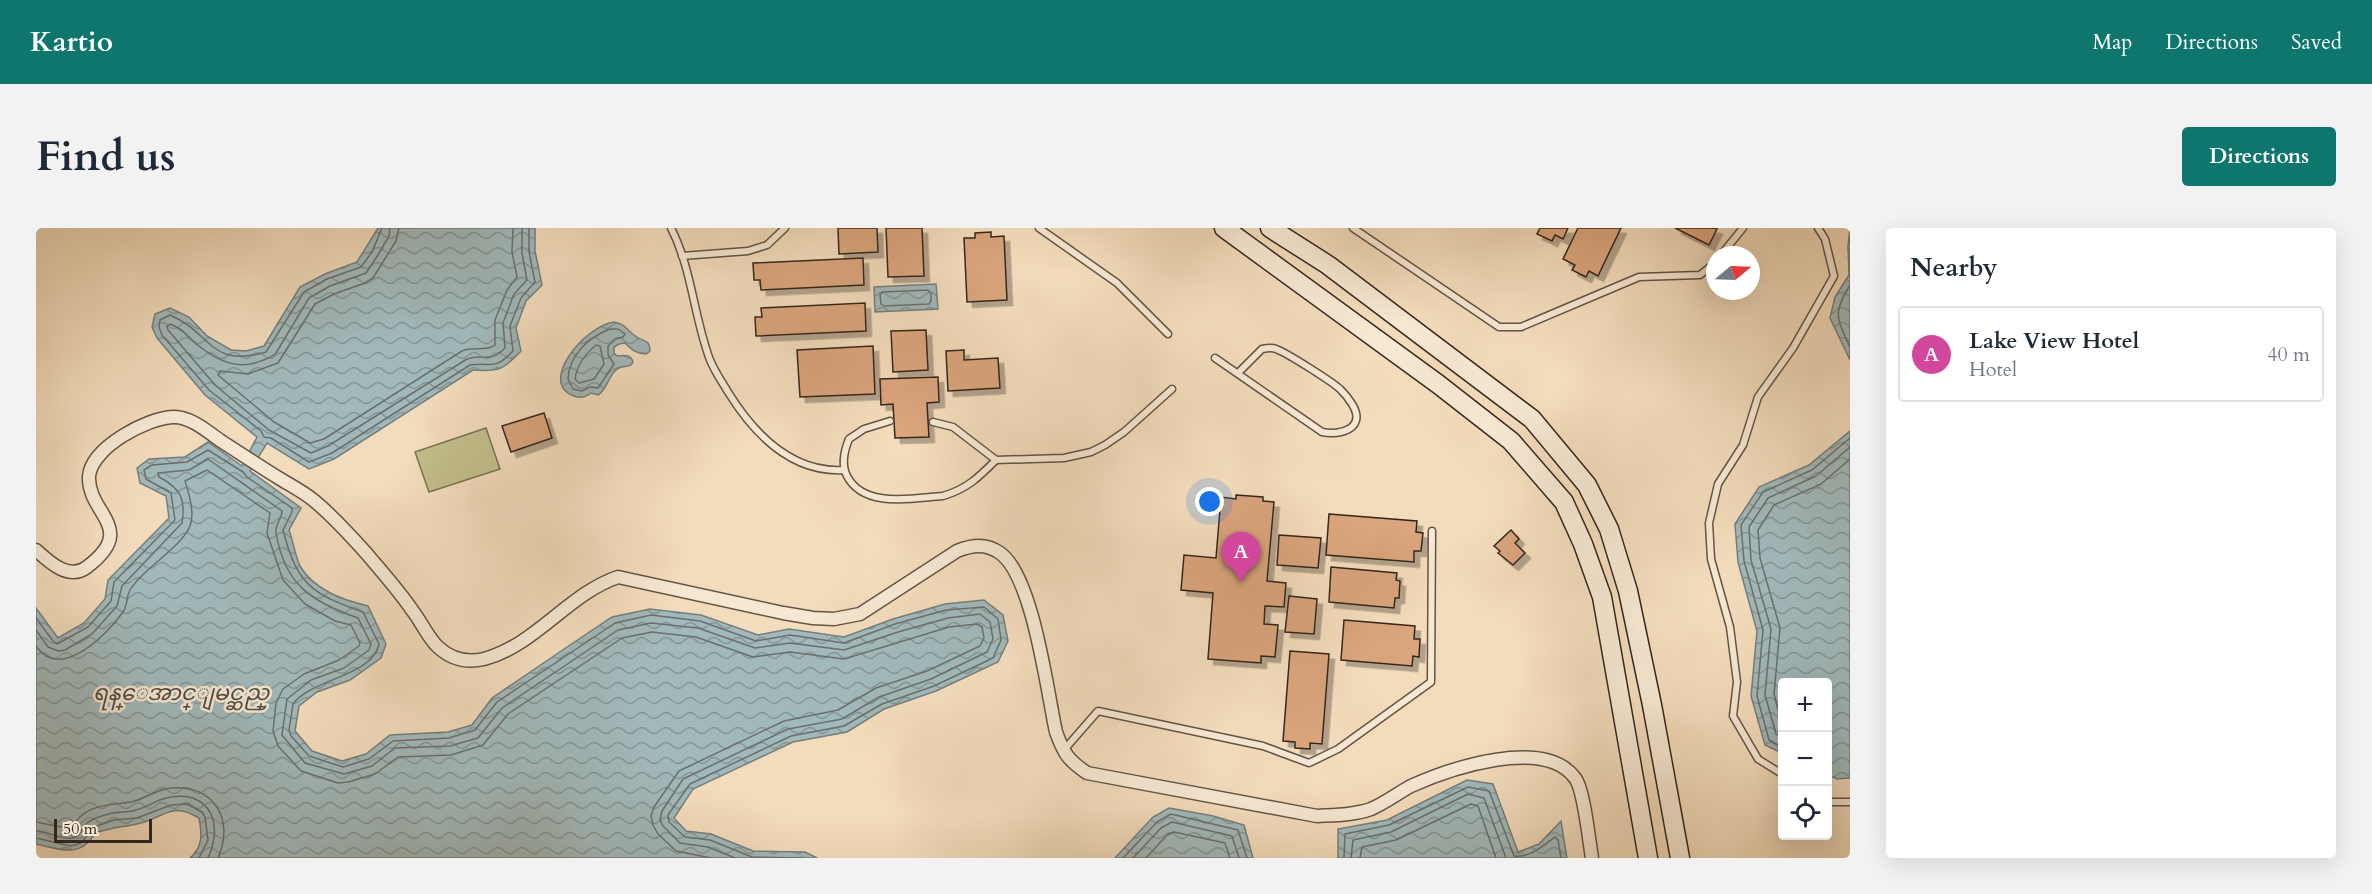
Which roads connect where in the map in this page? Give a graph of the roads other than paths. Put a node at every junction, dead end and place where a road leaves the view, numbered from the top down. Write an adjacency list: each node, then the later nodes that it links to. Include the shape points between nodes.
1 (671, 228): 10 (lane)
2 (785, 228): 10 (lane, via 767,245 748,251)
3 (1039, 228): 12 (lane, via 1117,283)
4 (1224, 228): 27 (main road, via 1511,441 1564,502 1602,597)
5 (1270, 228): 28 (main road, via 1328,265 1532,419 1587,485 1609,530 1628,591)
6 (1353, 228): 11 (lane, via 1499,327 1521,327 1640,277 1700,274)
7 (1743, 228): 9 (lane)
8 (1818, 228): 23 (lane, via 1825,239 1834,276 1793,348 1758,396 1743,445 1718,484 1709,523 1711,559 1730,627 1737,682 1734,716 1758,759)
9 (1728, 246)
10 (682, 256): 19 (lane, via 711,361 738,407 777,451 827,471)
11 (1706, 270)
12 (1168, 334)
13 (1215, 358): 14 (lane)
14 (1238, 373): 14 (lane, via 1322,432 1343,433 1355,422 1354,406 1341,390 1276,349 1262,349)
15 (1172, 389): 18 (lane, via 1124,432 1091,452 1064,458)
16 (890, 421): 19 (lane, via 864,429 849,439)
17 (933, 422): 18 (lane, via 954,427)
18 (996, 460): 19 (lane, via 968,487 943,496 878,498 851,483)
19 (844, 470)
20 (1432, 531): 22 (lane, via 1431,682 1338,749 1309,763 1263,746 1098,711)
21 (36, 550): 22 (street, via 65,571 86,568 105,548 111,534 93,494 89,478 92,466 109,445 135,429 174,416 312,498 367,554 437,646 466,661 484,659 527,638 593,588 618,577 783,613 834,619 861,614 957,551 973,545 987,546 1012,564 1025,592)
22 (1063, 751): 26 (street, via 1087,773 1317,816 1371,809 1411,786 1461,768 1506,757 1539,759 1562,765 1576,779)
23 (1778, 772)
24 (1832, 802): 25 (lane)
25 (1850, 802)
26 (1592, 858)
27 (1648, 858)
28 (1680, 858)

